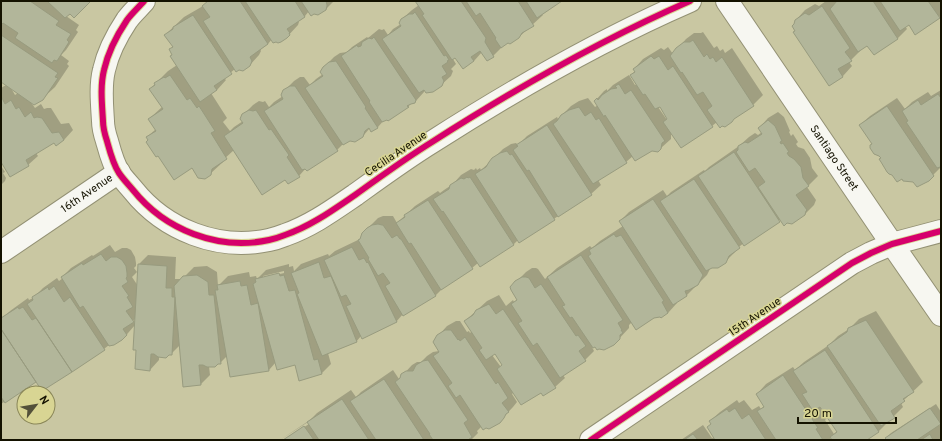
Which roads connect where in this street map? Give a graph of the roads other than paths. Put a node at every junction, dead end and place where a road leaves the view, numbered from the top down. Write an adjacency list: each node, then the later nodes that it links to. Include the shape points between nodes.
1 (144, 1): 4 (street, 16th Avenue, via 128,18 113,44 104,70 101,97 103,125 109,151)
2 (690, 1): 4 (street, Cecilia Avenue, via 606,40 562,64 465,120 321,218 296,231 270,240 241,244 213,240 188,232 163,219 139,198)
3 (726, 1): 6 (street, Santiago Street)
4 (118, 172): 7 (street, 16th Avenue)
5 (941, 231): 6 (street, 15th Avenue)
6 (892, 244): 8 (street, Santiago Street); 9 (street, 15th Avenue, via 852,263)
7 (1, 252)
8 (941, 314)
9 (591, 440)

